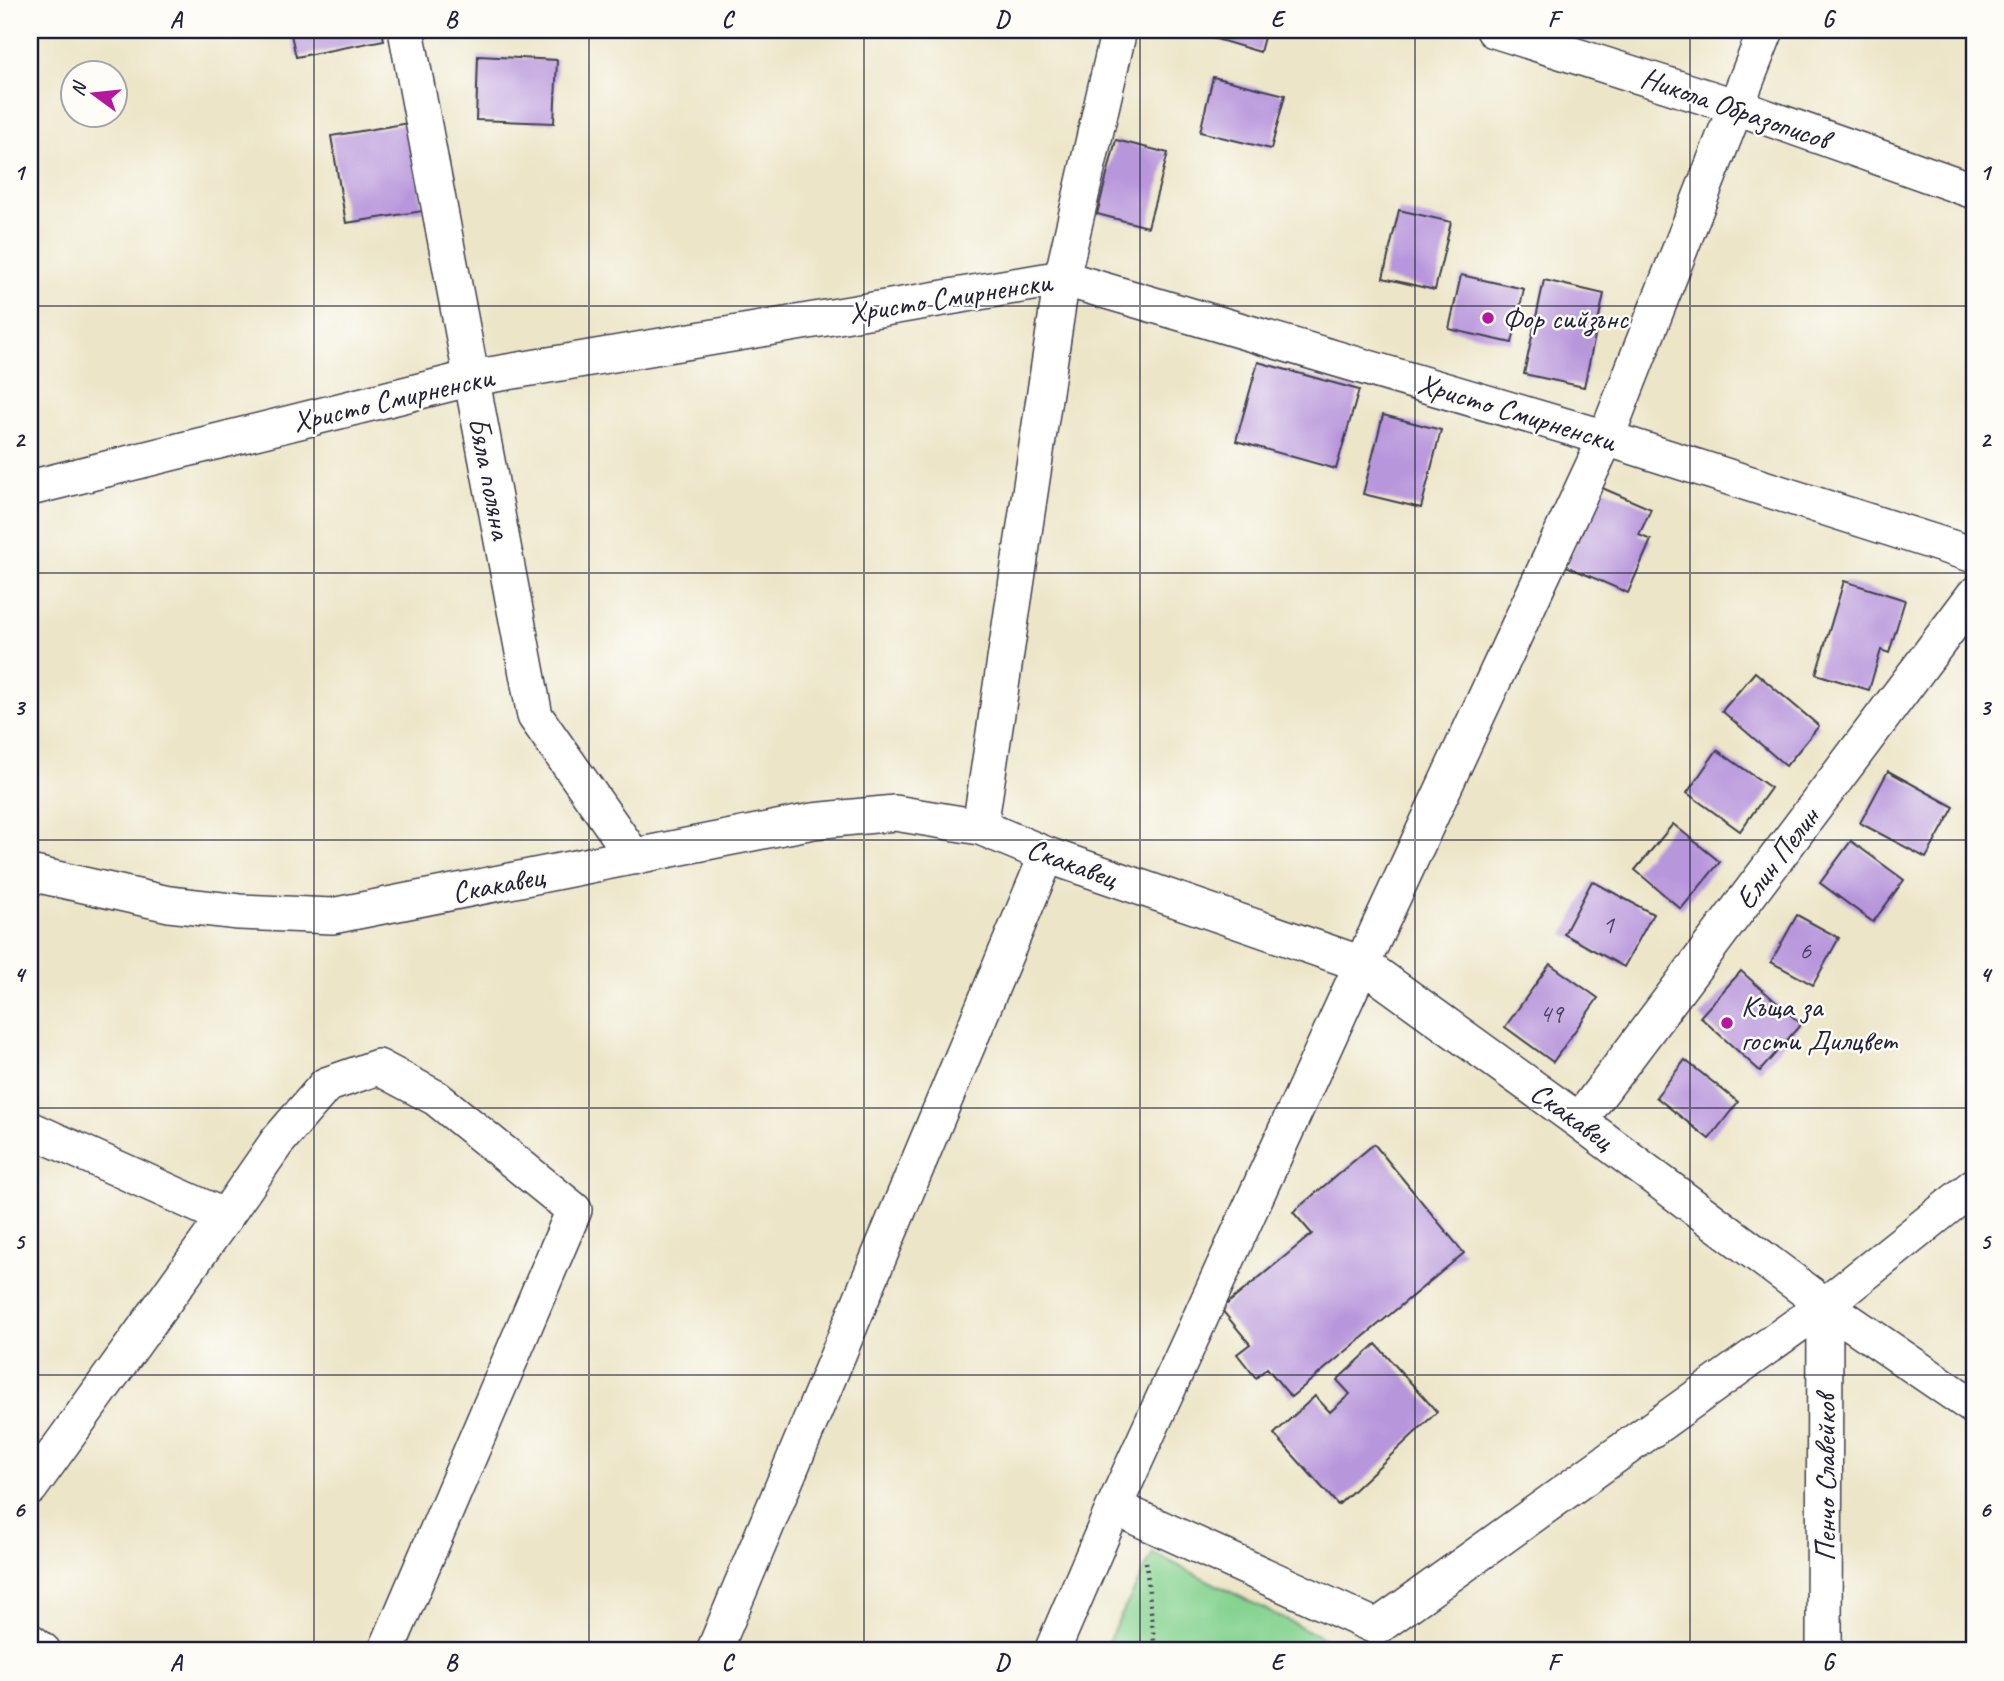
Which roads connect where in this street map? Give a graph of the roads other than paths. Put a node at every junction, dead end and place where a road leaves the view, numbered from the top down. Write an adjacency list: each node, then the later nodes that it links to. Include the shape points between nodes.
1 (406, 30): 8 (street, Бяла поляна)
2 (1119, 30): 7 (street)
3 (1494, 30): 5 (street, Никола Образописов)
4 (1766, 30): 5 (street)
5 (1737, 107): 6 (street, Никола Образописов); 9 (street)
6 (1974, 191)
7 (1062, 278): 8 (street, Христо Смирненски); 9 (street, Христо Смирненски); 13 (street)
8 (472, 378): 10 (street, Христо Смирненски); 15 (street, Бяла поляна, via 535,716)
9 (1606, 438): 11 (street, Христо Смирненски); 17 (street)
10 (30, 488)
11 (1974, 555)
12 (1974, 595): 18 (street, Елин Пелин)
13 (980, 827): 14 (street, Скакавец); 15 (street, Скакавец, via 895,813 813,821)
14 (1047, 855): 17 (street, Скакавец); 29 (street)
15 (634, 858): 16 (street, Скакавец, via 332,916 169,904)
16 (30, 873)
17 (1362, 964): 18 (street, Скакавец); 25 (street)
18 (1579, 1121): 22 (street, Скакавец)
19 (30, 1129): 21 (street)
20 (1974, 1186): 22 (street)
21 (225, 1217): 24 (street); 28 (street, via 277,1142 326,1085 378,1067 436,1098 574,1210)
22 (1825, 1305): 23 (street, Скакавец); 25 (street, via 1377,1627); 31 (street, Пенчо Славейков)
23 (1974, 1407)
24 (30, 1488)
25 (1128, 1513): 30 (street)
26 (30, 1641): 27 (street)
27 (43, 1651)
28 (386, 1651)
29 (714, 1651)
30 (1052, 1651)
31 (1824, 1651)

